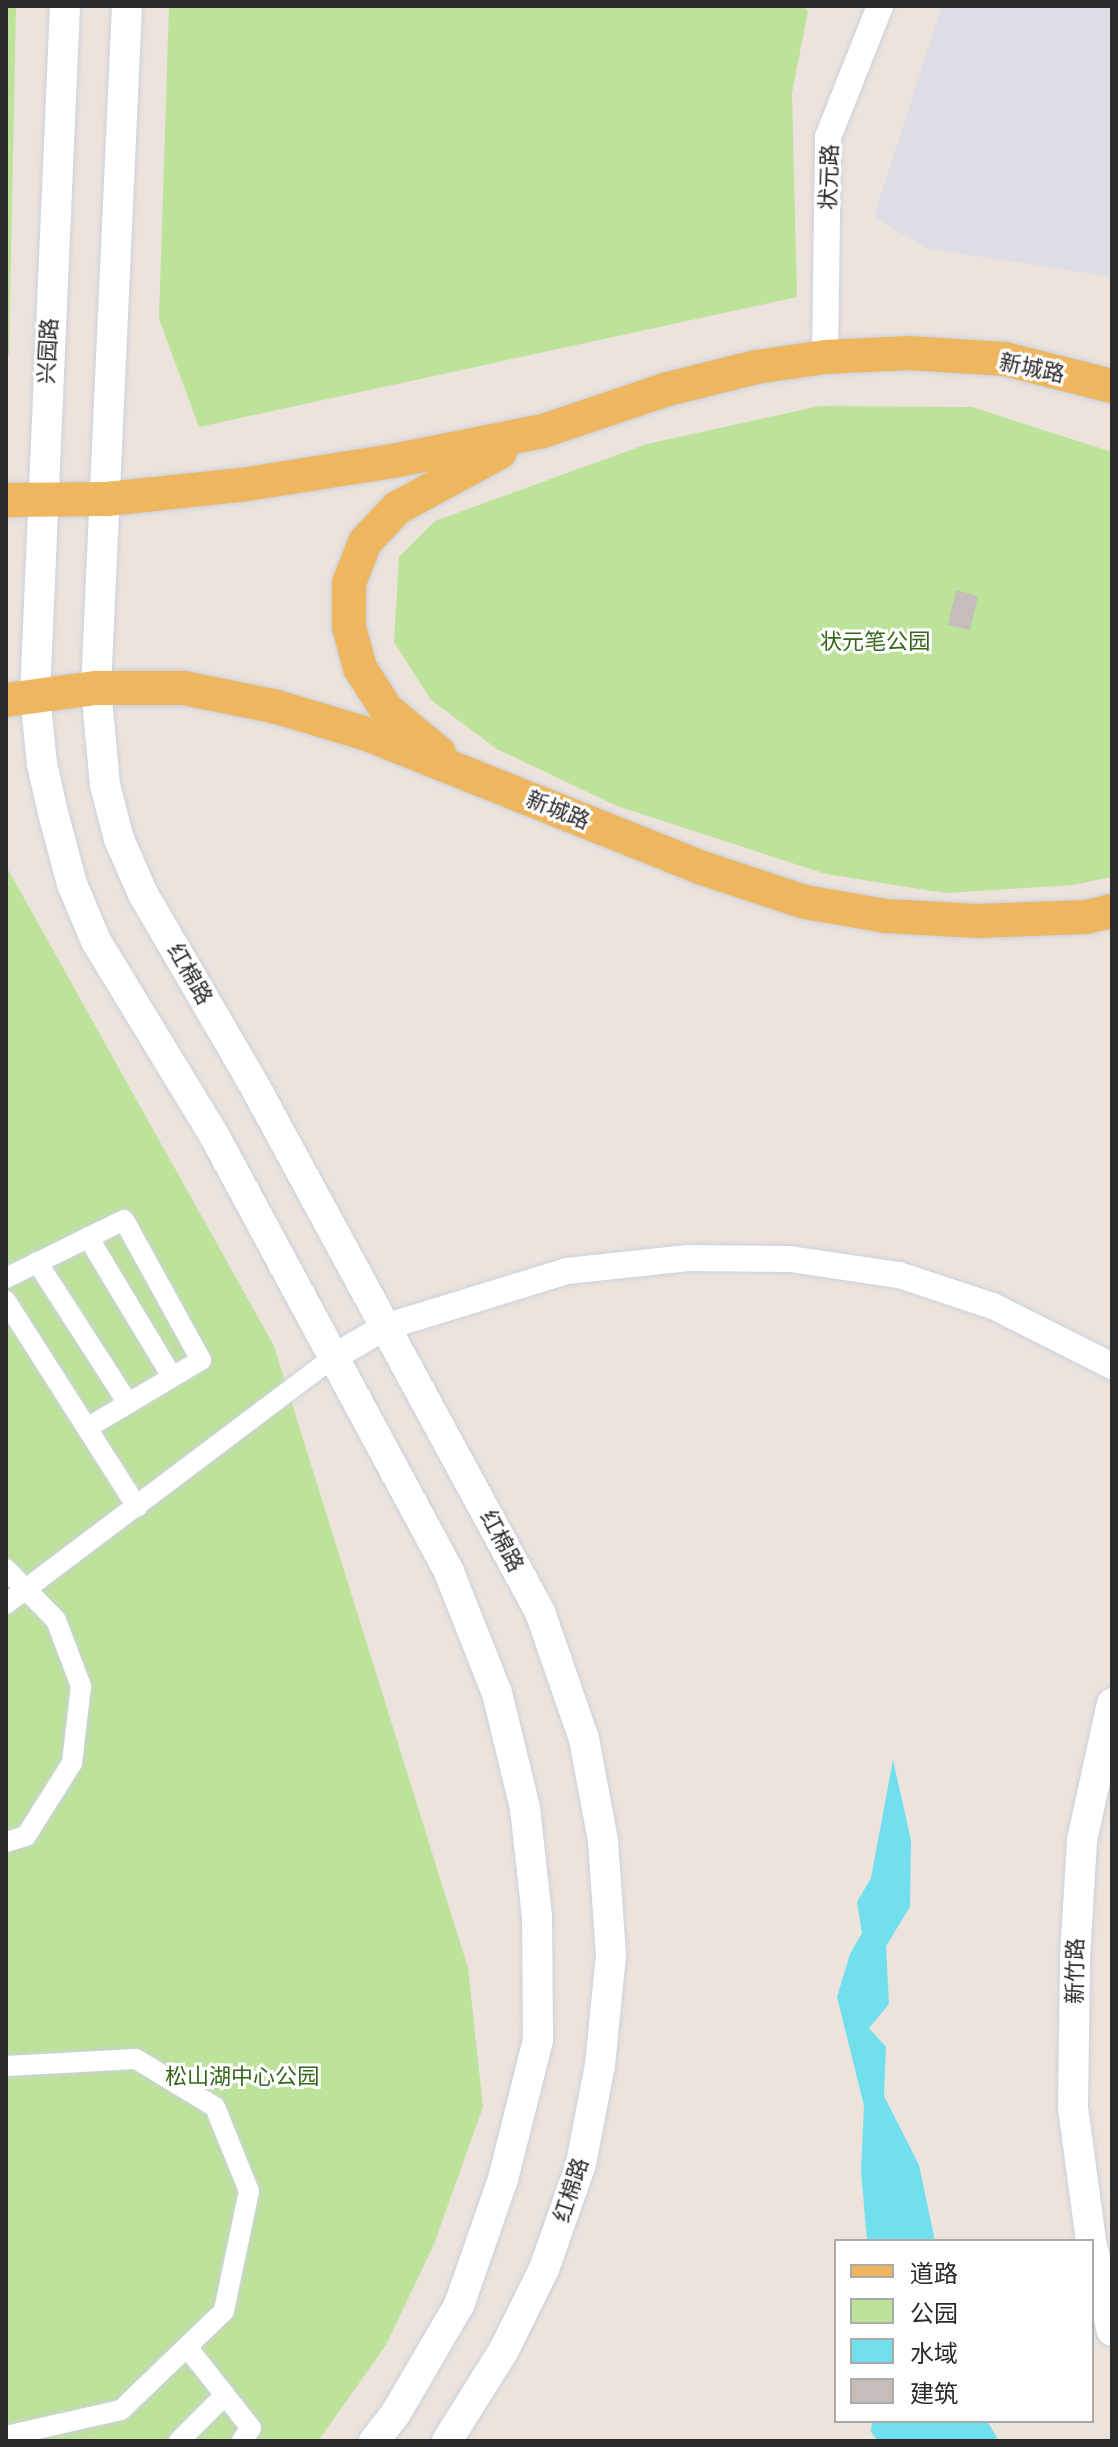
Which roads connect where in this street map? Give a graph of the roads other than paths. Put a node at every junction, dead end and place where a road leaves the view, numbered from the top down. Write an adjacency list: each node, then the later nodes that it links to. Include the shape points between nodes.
1 (65, 6): 7 (main road, 兴园路)
2 (127, 6): 8 (main road)
3 (880, 6): 4 (street, 状元路, via 828,137)
4 (825, 357): 5 (main road, 新城路, via 909,353 1005,359); 6 (main road, 新城路, via 668,389)
5 (1112, 386)
6 (543, 431): 8 (main road, 新城路, via 351,468); 12 (main road, via 397,508 365,542 349,583 349,627 360,668 386,709 433,749)
7 (41, 499): 8 (main road, 新城路); 9 (main road, 新城路); 11 (main road, 兴园路)
8 (107, 499): 10 (main road)
9 (6, 500)
10 (96, 688): 11 (main road, 新城路); 12 (main road, 新城路, via 184,688 277,707 367,734); 18 (main road, 红棉路, via 105,785 119,839 143,894)
11 (20, 698): 19 (main road, via 72,884 96,941 215,1137)
12 (490, 783): 13 (main road, 新城路, via 702,868 805,902 886,916 977,921 1086,917)
13 (1112, 911)
14 (88, 1237): 15 (street); 21 (street); 21 (street, via 124,1220 201,1360)
15 (37, 1262): 16 (street); 22 (street)
16 (6, 1278)
17 (6, 1301): 23 (street)
18 (385, 1327): 19 (street); 20 (street, via 567,1271 688,1258 790,1259 899,1275 993,1306); 40 (main road, 红棉路, via 540,1612 584,1739 603,1841 611,1955 600,2065 581,2164 544,2269 504,2350)
19 (334, 1357): 24 (street); 39 (main road, via 449,1572 497,1693 525,1808 537,1917 538,2040 503,2179 459,2305)
20 (1112, 1366)
21 (172, 1377): 22 (street)
22 (128, 1403): 23 (street)
23 (87, 1428): 24 (street)
24 (137, 1507): 26 (street)
25 (6, 1569): 26 (street)
26 (26, 1590): 27 (street); 29 (street, via 56,1620 81,1686 72,1763 26,1836)
27 (6, 1604)
28 (1112, 1703): 31 (main road, 新竹路, via 1082,1840 1075,1956 1073,2107)
29 (6, 1842)
30 (6, 2066): 34 (street, via 136,2059 215,2107 249,2191 224,2311)
31 (1091, 2239)
32 (1094, 2252): 33 (main road, 新竹路)
33 (1112, 2331)
34 (187, 2347): 35 (street); 36 (street, via 121,2410)
35 (225, 2395): 37 (street); 38 (street, via 251,2428)
36 (6, 2436)
37 (179, 2441)
38 (242, 2441)
39 (374, 2441)
40 (447, 2441)

